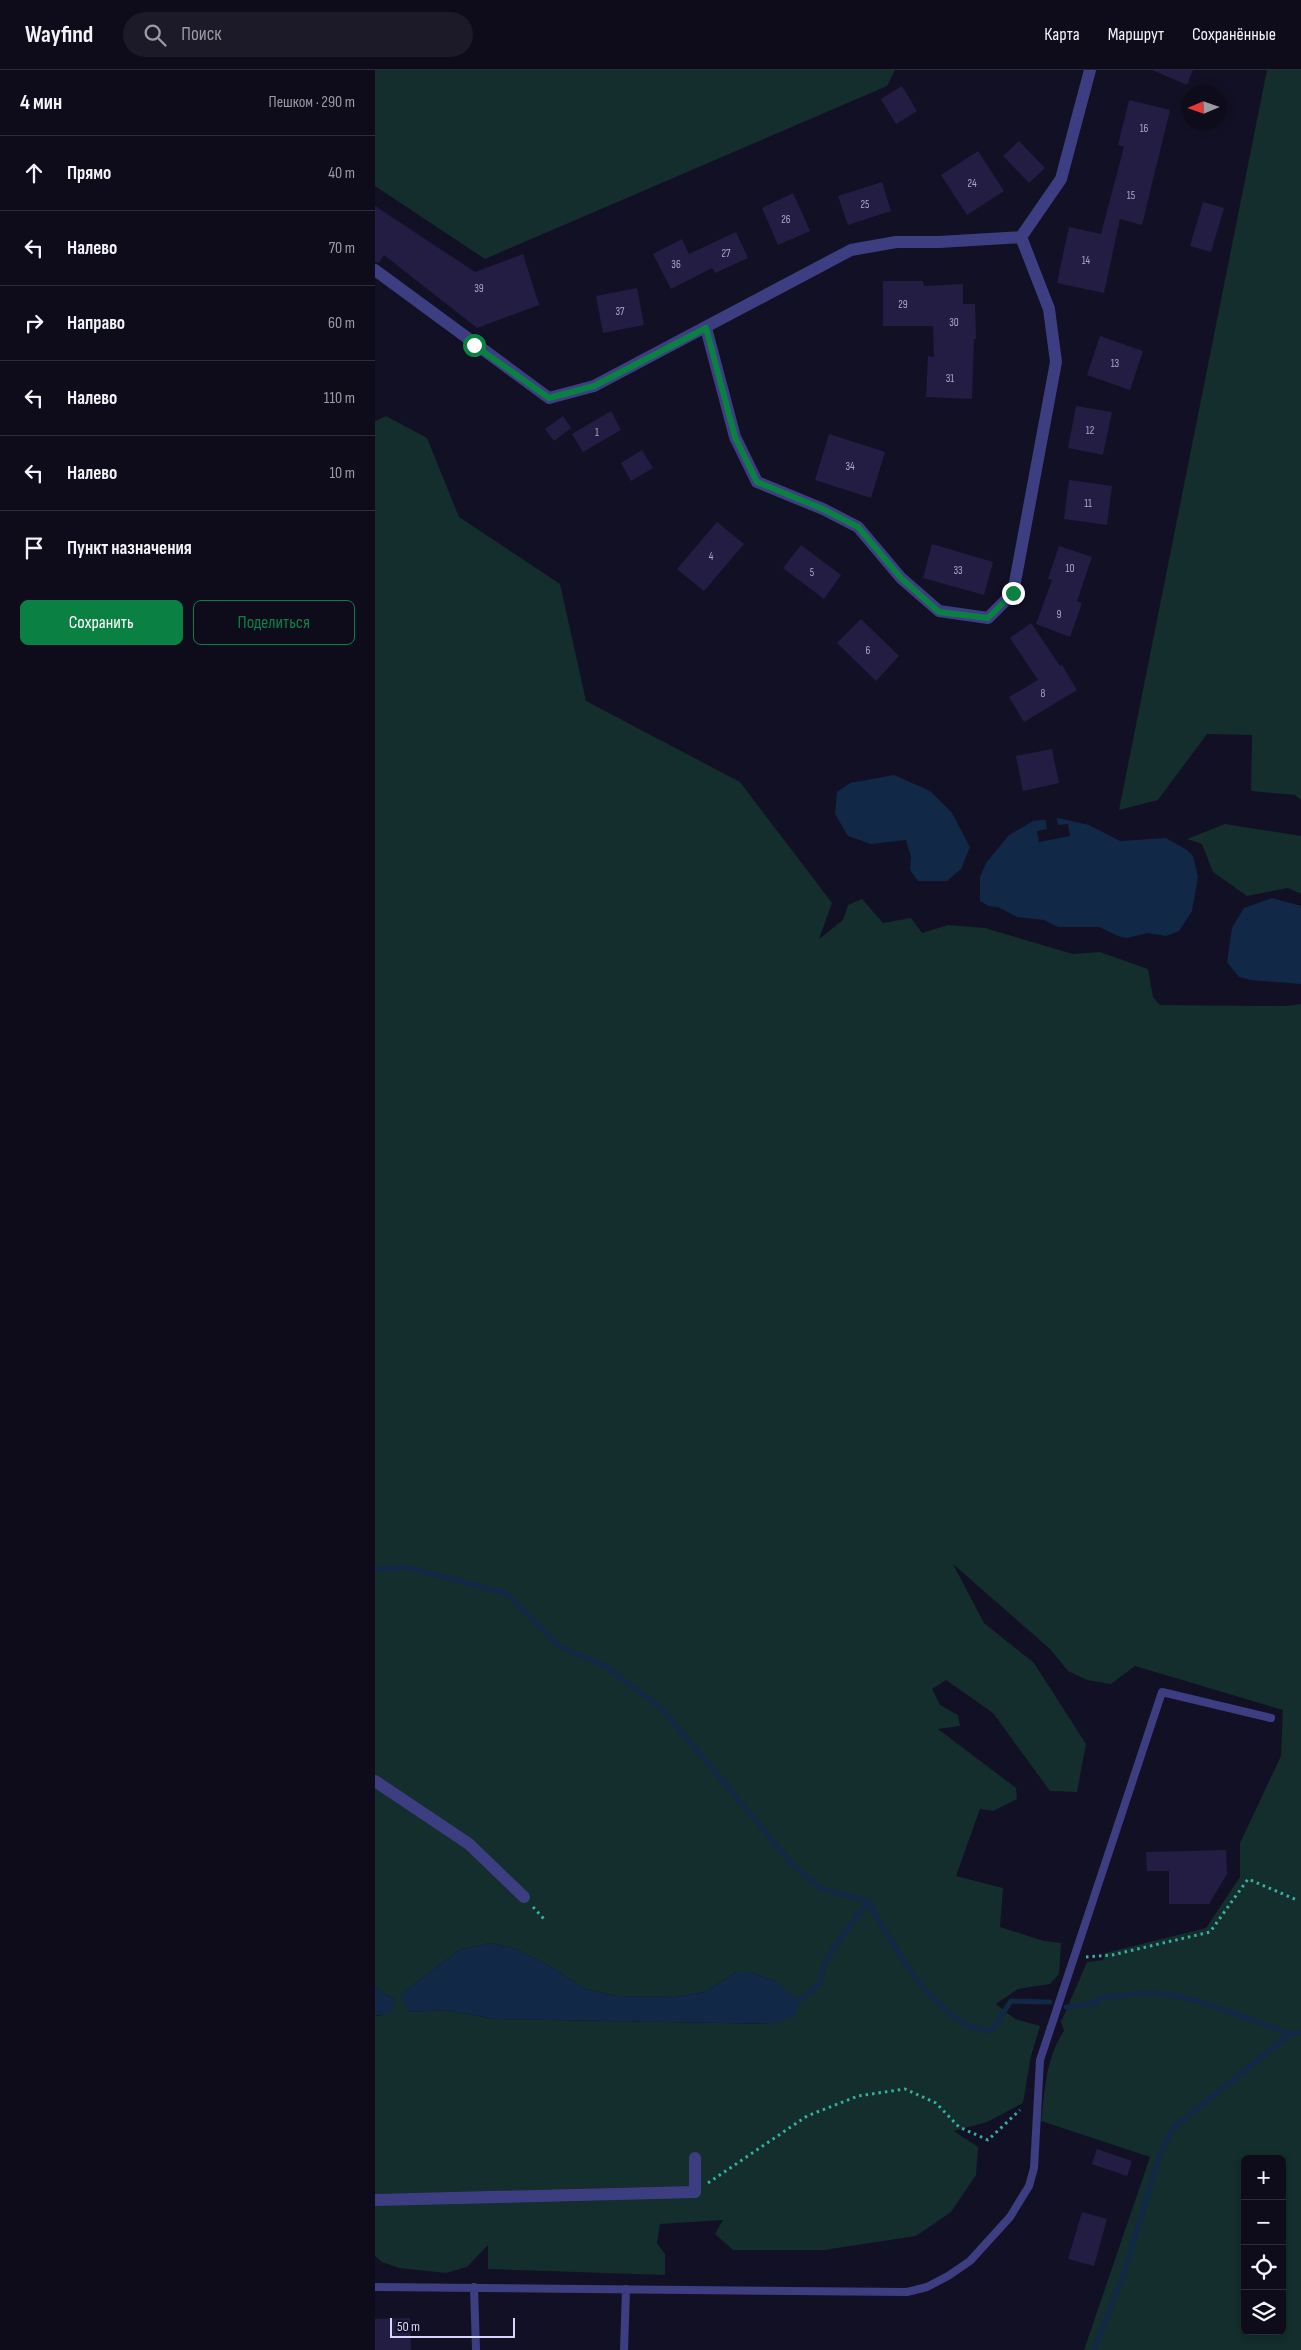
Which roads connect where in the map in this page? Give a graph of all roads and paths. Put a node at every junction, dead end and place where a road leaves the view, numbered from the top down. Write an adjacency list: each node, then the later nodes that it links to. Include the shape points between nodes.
1 (1090, 70): 2 (street, via 1061,179)
2 (1021, 237): 4 (street, via 896,242 851,250); 4 (street, via 1049,309 1056,362 1013,593 988,618 939,612 901,578 858,527 757,482 735,437)
3 (375, 270): 4 (street, via 549,398 594,386)
4 (706, 328)
5 (1271, 1718): 9 (lane, via 1162,1692)
6 (375, 1782): 7 (street, via 469,1844)
7 (524, 1897)
8 (1297, 1900): 9 (path, via 1248,1880 1210,1932 1112,1955)
9 (1074, 1957): 16 (lane, via 1040,2060 1034,2168 1029,2186 1010,2217 970,2261 927,2286 907,2292)
10 (1020, 2110): 12 (path, via 988,2140 959,2126 936,2102 905,2089 857,2096 807,2116)
11 (695, 2158): 12 (street)
12 (695, 2192): 13 (street)
13 (375, 2200)
14 (375, 2287): 15 (lane)
15 (474, 2287): 16 (lane); 17 (lane)
16 (626, 2289): 18 (lane)
17 (476, 2350)
18 (624, 2350)

